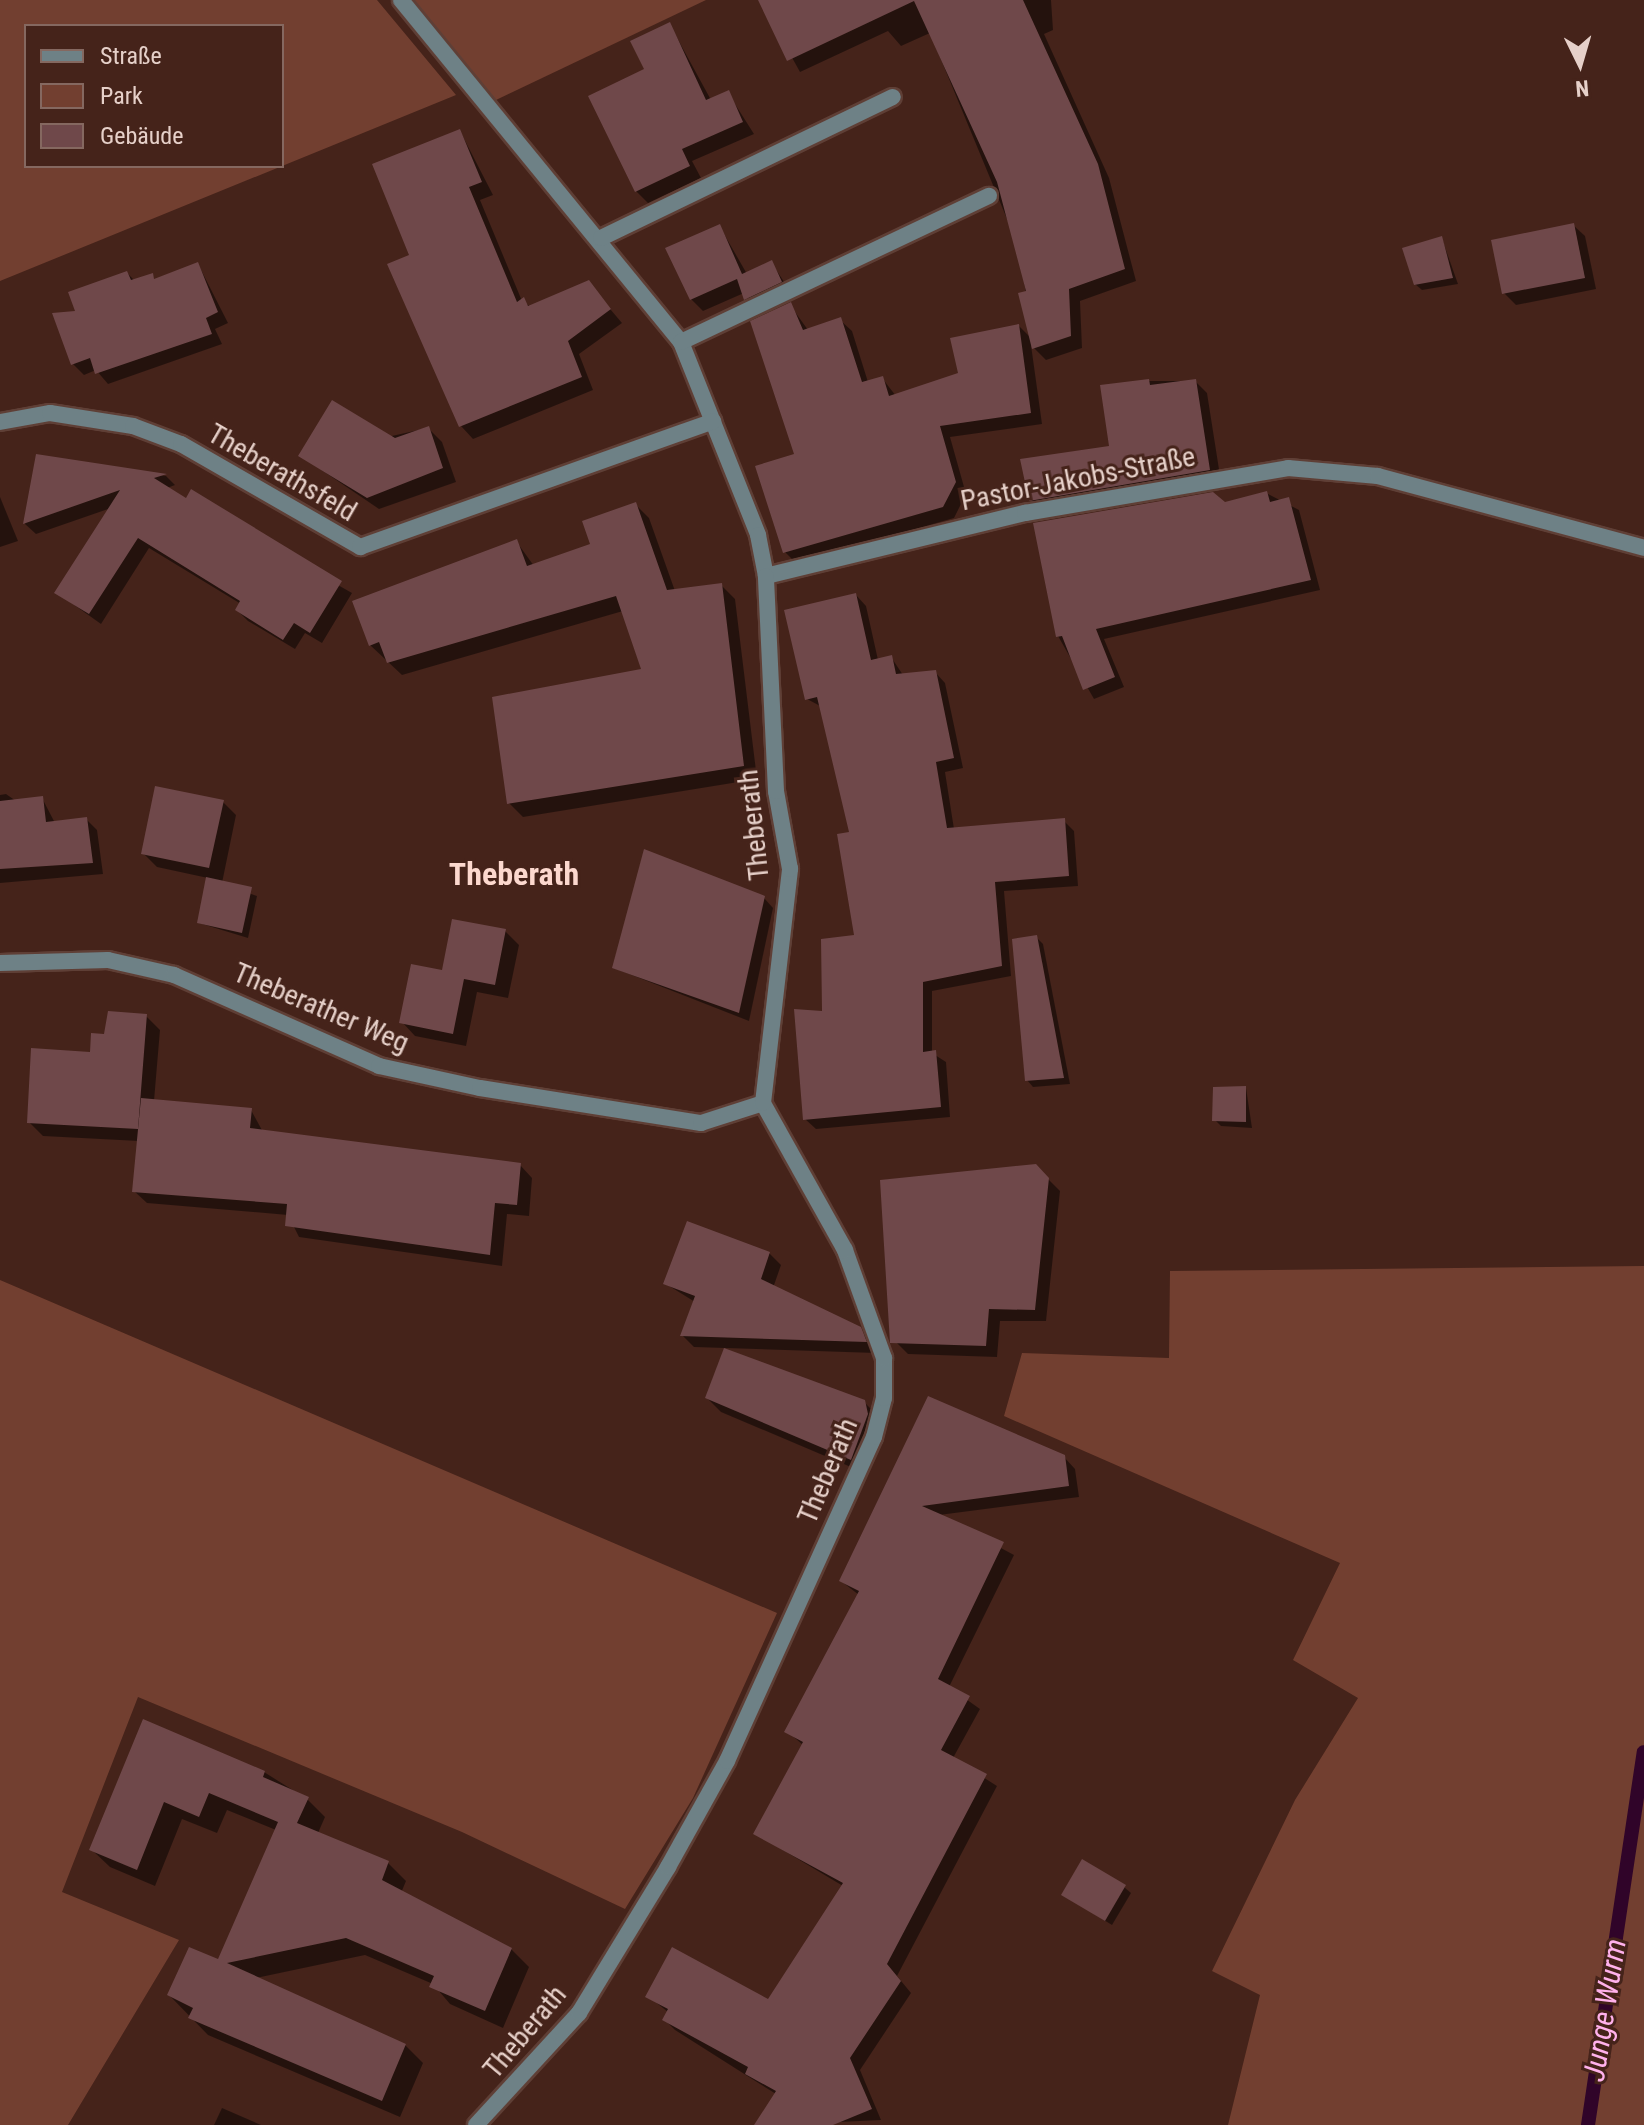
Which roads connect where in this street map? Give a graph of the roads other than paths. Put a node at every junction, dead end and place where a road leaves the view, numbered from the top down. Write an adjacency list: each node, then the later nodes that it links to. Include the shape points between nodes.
1 (401, 0): 4 (street)
2 (893, 97): 4 (street)
3 (989, 196): 5 (street)
4 (601, 238): 5 (street)
5 (681, 342): 6 (street)
6 (713, 421): 7 (street, Theberathsfeld, via 360,547 181,444 133,426 50,413); 9 (street)
7 (0, 422)
8 (1644, 548): 9 (street, Pastor-Jakobs-Straße, via 1378,476 1288,468 1025,513)
9 (766, 576): 11 (street, Theberath, via 776,791 790,869)
10 (0, 963): 11 (street, Theberather Weg, via 78,958 174,975 379,1066 480,1088 701,1123)
11 (763, 1103): 12 (street, Theberath, via 845,1250 884,1358 874,1437 727,1761 668,1867 579,2013)
12 (476, 2125)

